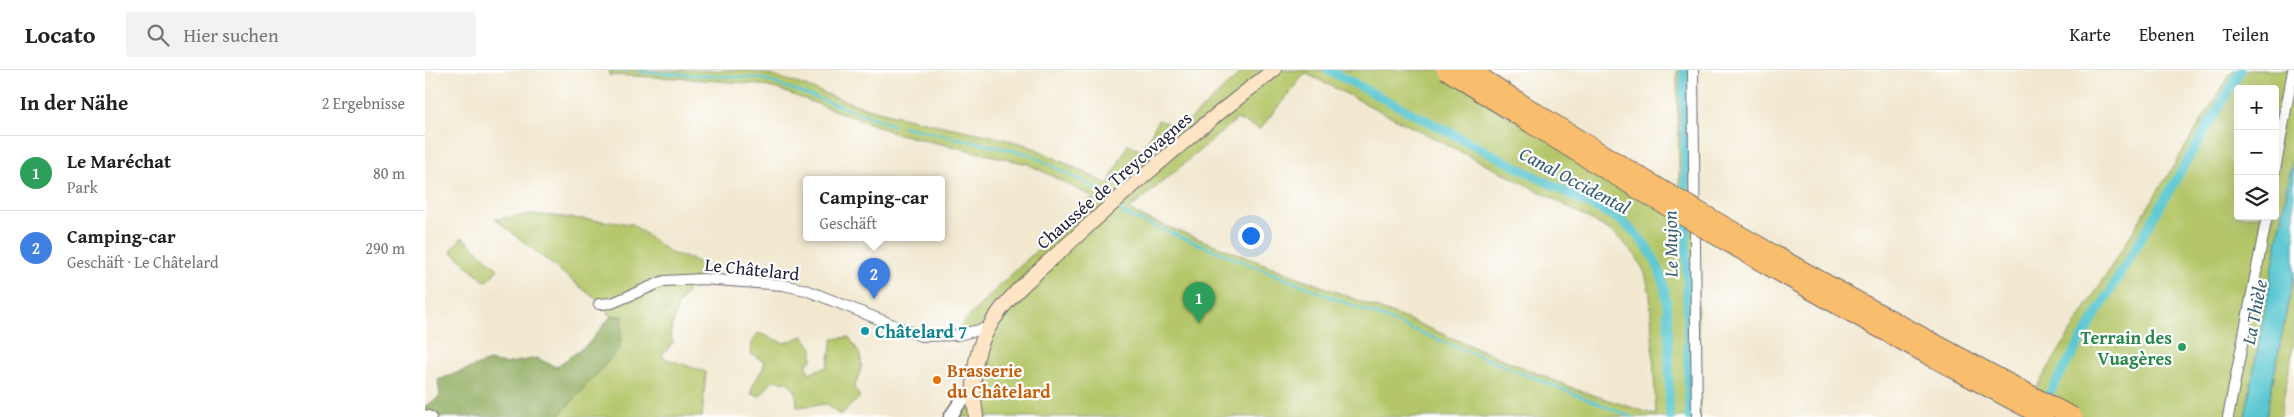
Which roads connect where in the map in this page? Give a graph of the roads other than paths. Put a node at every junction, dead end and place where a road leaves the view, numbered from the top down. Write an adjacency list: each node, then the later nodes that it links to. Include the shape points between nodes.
1 (1274, 70): 9 (main road, Chaussée de Treycovagnes, via 1123,194 1023,286)
2 (1445, 70): 16 (highway, bridge, via 1722,240)
3 (1470, 70): 17 (highway, bridge, via 1729,229 1861,304)
4 (1693, 70): 15 (street)
5 (2293, 70): 6 (street)
6 (2279, 149)
7 (2266, 220): 18 (street)
8 (599, 304): 9 (street, Le Châtelard, via 612,303 664,281 703,279 783,285 806,290 921,336 957,335)
9 (988, 328): 10 (main road, Chaussée de Treycovagnes, via 976,360)
10 (973, 394): 13 (street, via 961,401); 14 (main road, Chaussée de Treycovagnes)
11 (425, 415): 12 (street)
12 (431, 417)
13 (950, 417)
14 (976, 417)
15 (1697, 417)
16 (2044, 417)
17 (2073, 417)
18 (2228, 417)

